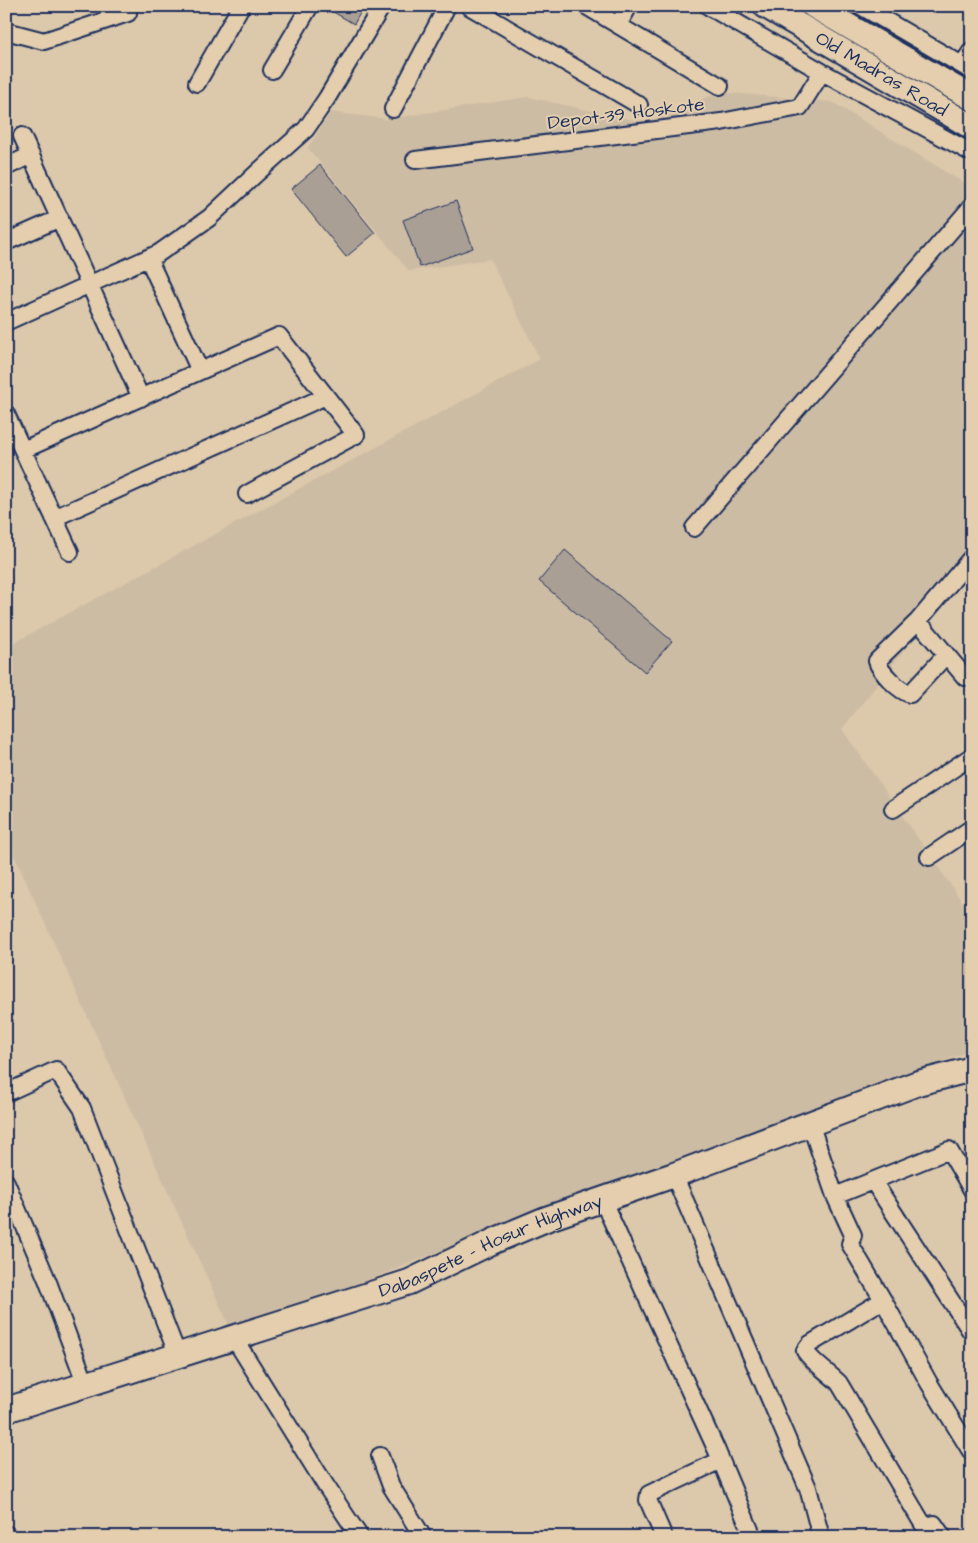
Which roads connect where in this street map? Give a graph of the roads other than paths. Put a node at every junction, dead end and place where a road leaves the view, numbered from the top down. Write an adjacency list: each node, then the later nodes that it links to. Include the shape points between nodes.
1 (240, 6): 19 (street)
2 (310, 6): 17 (street)
3 (382, 6): 33 (street, via 306,129 209,218)
4 (447, 6): 23 (street)
5 (469, 6): 22 (street)
6 (586, 6): 13 (street)
7 (629, 6): 13 (street)
8 (708, 6): 18 (street)
9 (766, 6): 24 (highway, Old Madras Road)
10 (814, 6): 21 (highway, Old Madras Road)
11 (861, 6): 16 (street)
12 (128, 13): 14 (street, via 44,41)
13 (618, 25): 20 (street)
14 (6, 31)
15 (972, 50): 16 (street)
16 (967, 68)
17 (272, 70)
18 (822, 72): 26 (street); 28 (street, Depot-39 Hoskote, via 800,107 721,122)
19 (197, 84)
20 (720, 86)
21 (972, 98)
22 (640, 105)
23 (393, 109)
24 (972, 126)
25 (22, 136): 27 (street)
26 (972, 153)
27 (31, 155): 29 (street); 31 (street)
28 (415, 160)
29 (6, 167)
30 (972, 206): 43 (street)
31 (60, 218): 32 (street); 34 (street)
32 (6, 242)
33 (148, 258): 34 (street); 36 (street)
34 (90, 284): 35 (street); 38 (street)
35 (6, 322)
36 (200, 371): 37 (street, via 279,336); 38 (street)
37 (326, 396): 41 (street, via 356,434); 42 (street)
38 (141, 398): 40 (street)
39 (6, 414): 40 (street)
40 (23, 450): 42 (street)
41 (247, 494)
42 (54, 518): 44 (street)
43 (694, 528)
44 (70, 552)
45 (972, 557): 46 (street)
46 (918, 621): 47 (street); 47 (street, via 877,662 879,668 910,694)
47 (946, 655): 48 (street)
48 (965, 678)
49 (971, 760): 50 (street)
50 (893, 809)
51 (972, 828): 52 (street)
52 (929, 857)
53 (972, 1069): 55 (highway, Dabaspete - Hosur Highway, via 918,1083)
54 (6, 1094): 65 (street, via 56,1070 82,1108)
55 (810, 1123): 56 (highway, Dabaspete - Hosur Highway); 60 (street)
56 (674, 1175): 61 (highway, Dabaspete - Hosur Highway); 75 (street, via 808,1488)
57 (873, 1181): 59 (street, via 949,1150); 60 (street); 63 (street)
58 (6, 1182): 66 (street)
59 (972, 1190)
60 (835, 1196): 62 (street, via 853,1235 850,1244)
61 (602, 1200): 64 (highway, Dabaspete - Hosur Highway, via 504,1236 409,1282); 70 (street)
62 (884, 1300): 68 (street); 76 (street, via 810,1344 805,1351 839,1383 924,1526 934,1524)
63 (972, 1333)
64 (234, 1338): 65 (highway, Dabaspete - Hosur Highway); 71 (street)
65 (178, 1356): 66 (highway, Dabaspete - Hosur Highway)
66 (86, 1385): 67 (highway, Dabaspete - Hosur Highway)
67 (6, 1409)
68 (972, 1453)
69 (380, 1456): 72 (street, via 391,1486)
70 (721, 1460): 73 (street, via 649,1494 648,1500); 74 (street)
71 (360, 1537)
72 (423, 1537)
73 (664, 1537)
74 (753, 1537)
75 (821, 1537)
76 (943, 1537)

